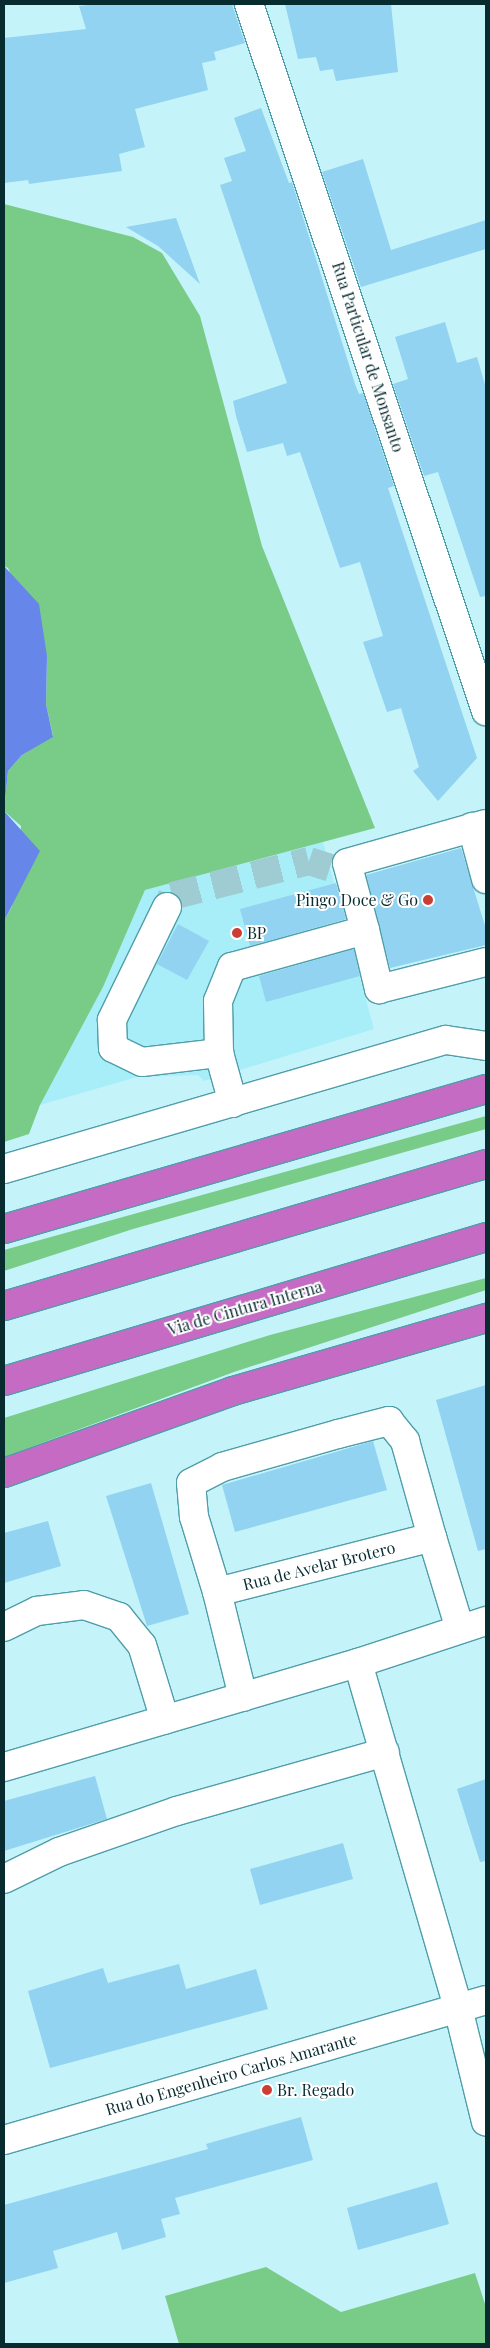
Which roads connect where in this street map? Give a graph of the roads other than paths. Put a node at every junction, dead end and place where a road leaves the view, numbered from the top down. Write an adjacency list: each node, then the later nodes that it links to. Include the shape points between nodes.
1 (249, 4): 2 (street, Rua Particular de Monsanto)
2 (486, 711)
3 (479, 826): 4 (street); 6 (street, via 338,866)
4 (486, 879)
5 (167, 907): 9 (street, via 112,1020 113,1048 142,1062)
6 (365, 930): 7 (street, via 379,989); 9 (street, via 232,967 218,1001)
7 (486, 962)
8 (486, 1046): 11 (street, via 446,1040)
9 (219, 1052): 11 (street)
10 (486, 1089): 14 (highway)
11 (233, 1103): 13 (street)
12 (486, 1164): 16 (highway)
13 (4, 1169)
14 (4, 1230)
15 (486, 1237): 18 (highway, Via de Cintura Interna)
16 (4, 1306)
17 (486, 1318): 19 (highway, via 233,1391)
18 (4, 1381)
19 (4, 1473)
20 (432, 1536): 21 (street, Rua de Avelar Brotero); 21 (street, via 405,1441 388,1421 338,1434 222,1467 191,1483 194,1517); 24 (street)
21 (217, 1592): 26 (street)
22 (486, 1621): 24 (street)
23 (4, 1627): 27 (street, via 37,1611 84,1605 119,1617 142,1645)
24 (460, 1629): 25 (street)
25 (358, 1664): 26 (street); 28 (street)
26 (244, 1697): 27 (street)
27 (165, 1720): 29 (street)
28 (385, 1752): 30 (street, via 177,1811 60,1852); 32 (street)
29 (4, 1767)
30 (4, 1879)
31 (486, 2000): 32 (street, Rua do Engenheiro Carlos Amarante)
32 (458, 2008): 33 (street); 34 (street, Rua do Engenheiro Carlos Amarante)
33 (486, 2122)
34 (4, 2140)

